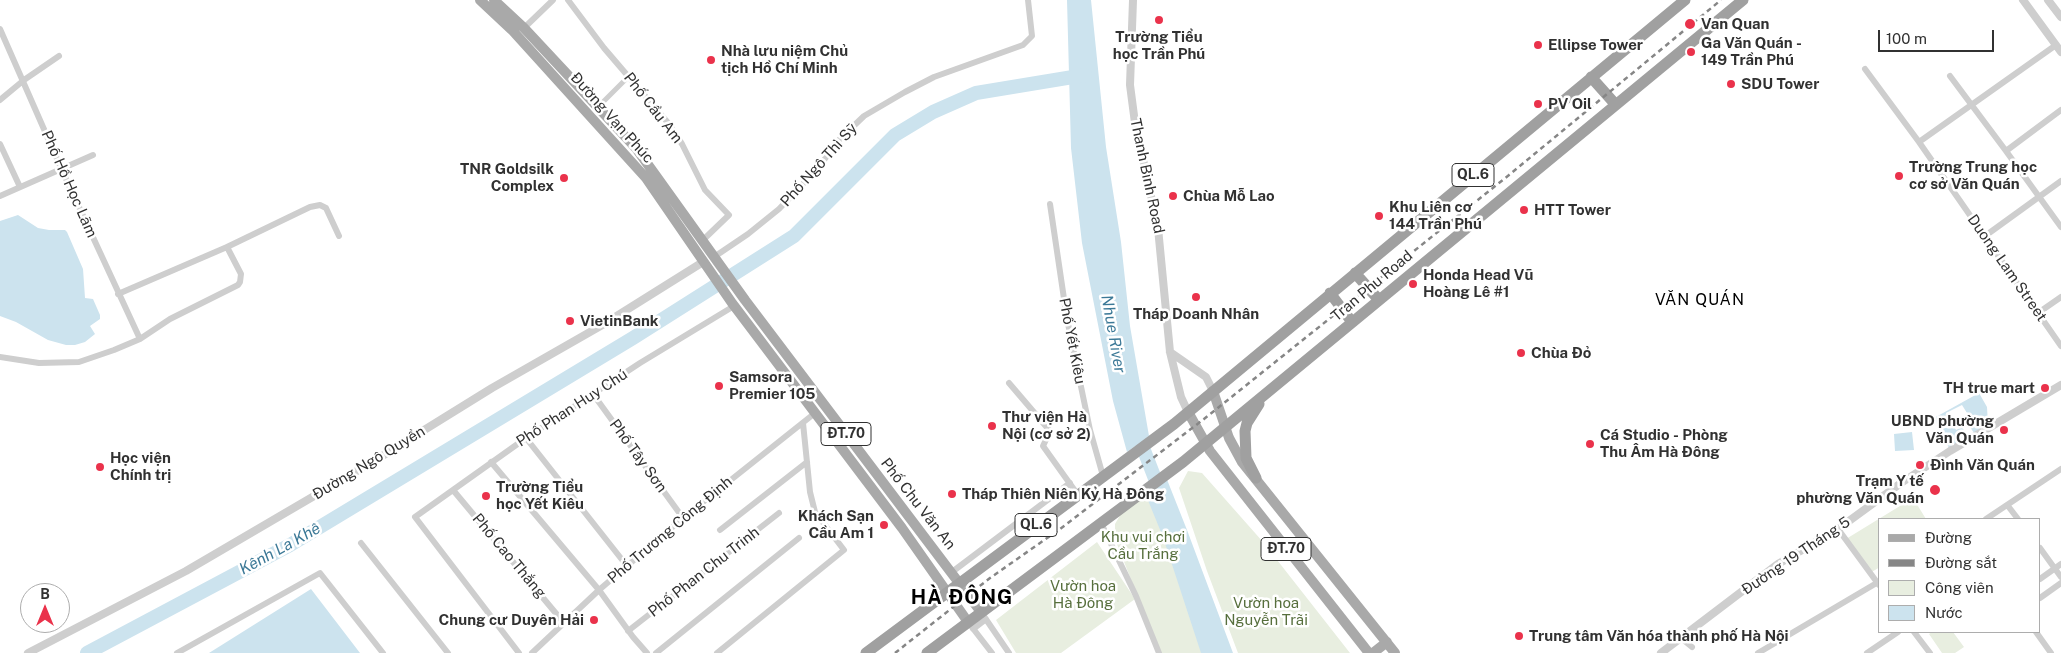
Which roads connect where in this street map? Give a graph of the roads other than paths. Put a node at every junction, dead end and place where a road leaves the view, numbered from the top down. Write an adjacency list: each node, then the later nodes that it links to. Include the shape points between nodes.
1 (481, 0): 38 (main road, Đường Vạn Phúc / ĐT.70, via 574,97 646,178)
2 (494, 0): 12 (main road, Đường Vạn Phúc / ĐT.70)
3 (553, 0): 12 (street)
4 (568, 0): 19 (street, Phố Cầu Am)
5 (1028, 0): 45 (street, Phố Ngô Thì Sỹ, via 1032,36 1023,45 934,77 864,116 779,209)
6 (1132, 0): 60 (street, Thanh Binh Road, via 1130,85 1158,228)
7 (1743, 0): 24 (highway, Tran Phu Road / QL.6)
8 (2023, 0): 14 (street)
9 (2048, 0): 11 (street)
10 (1682, 1): 20 (highway, Tran Phu Road / QL.6)
11 (2060, 13)
12 (524, 28): 25 (main road, Đường Vạn Phúc / ĐT.70)
13 (0, 29): 21 (street, Phố Hồ Học Lãm)
14 (2058, 43): 15 (street); 23 (street)
15 (2061, 52)
16 (59, 56): 21 (street)
17 (1866, 69): 27 (street, Duong Lam Street)
18 (1950, 76): 23 (street)
19 (628, 77): 25 (street); 43 (street, Phố Cầu Am, via 669,124 706,190 729,215)
20 (1592, 78): 24 (highway); 47 (highway, Tran Phu Road / QL.6)
21 (24, 80): 22 (street); 32 (street, Phố Hồ Học Lãm)
22 (0, 100)
23 (1972, 104): 27 (street); 29 (street)
24 (1616, 105): 52 (highway, Tran Phu Road / QL.6)
25 (598, 108): 35 (main road, Đường Vạn Phúc / ĐT.70, via 636,148)
26 (2061, 110): 29 (street)
27 (1919, 142): 42 (street, Duong Lam Street)
28 (0, 144): 30 (street)
29 (2006, 151): 37 (street)
30 (2, 152): 34 (street)
31 (92, 155): 32 (street)
32 (61, 168): 34 (street); 49 (street, Phố Hồ Học Lãm)
33 (2061, 182): 37 (street)
34 (20, 187): 36 (street)
35 (671, 195): 38 (main road); 43 (main road, Đường Vạn Phúc / ĐT.70)
36 (0, 196)
37 (2040, 197): 40 (street); 42 (street)
38 (662, 201): 46 (main road, Đường Vạn Phúc / ĐT.70)
39 (1050, 204): 78 (street, Phố Yết Kiêu, via 1067,319 1090,430)
40 (2061, 227)
41 (340, 236): 44 (street, via 326,208 320,205)
42 (1985, 236): 54 (street, Duong Lam Street)
43 (703, 240): 45 (main road, Đường Vạn Phúc / ĐT.70)
44 (227, 246): 49 (street); 57 (street, via 241,274 238,285 170,319)
45 (716, 258): 51 (main road, ĐT.70)
46 (705, 265): 53 (main road, ĐT.70); 117 (street, Đường Ngô Quyền, via 186,571)
47 (1355, 273): 48 (highway, Tran Phu Road / QL.6); 52 (highway)
48 (1330, 293): 55 (highway); 64 (highway, Tran Phu Road / QL.6)
49 (118, 294): 57 (street, Phố Hồ Học Lãm)
50 (2061, 297): 54 (street)
51 (744, 298): 53 (main road, via 743,307); 56 (main road, Phố Chu Văn An / ĐT.70)
52 (1379, 300): 55 (highway, Tran Phu Road / QL.6)
53 (733, 304): 58 (main road, Phố Chu Văn An / ĐT.70); 65 (street, Phố Phan Huy Chú)
54 (2038, 313): 59 (street, Duong Lam Street)
55 (1352, 322): 66 (highway, Tran Phu Road / QL.6)
56 (775, 338): 58 (main road, via 766,339); 73 (main road, Phố Chu Văn An / ĐT.70)
57 (140, 339): 61 (street, via 79,362 39,363)
58 (764, 346): 68 (main road, Phố Chu Văn An / ĐT.70)
59 (2061, 346)
60 (1170, 352): 64 (street, via 1206,377); 67 (street, Thanh Binh Road)
61 (0, 357)
62 (1009, 382): 80 (street, via 1050,431 1044,446)
63 (2061, 385): 89 (street, Đường 19 Tháng 5, via 1950,451)
64 (1213, 391): 67 (highway, Tran Phu Road / QL.6); 70 (main road, ĐT.70)
65 (593, 394): 71 (street, Phố Phan Huy Chú); 85 (street, Phố Tây Sơn)
66 (1262, 397): 70 (highway, Tran Phu Road / QL.6); 79 (highway, via 1244,431 1246,458)
67 (1188, 412): 72 (main road, ĐT.70); 78 (highway, Tran Phu Road / QL.6)
68 (815, 413): 69 (street, Phố Trương Công Định); 74 (main road, Phố Chu Văn An / ĐT.70)
69 (803, 423): 76 (street); 85 (street, Phố Trương Công Định)
70 (1226, 428): 72 (highway, Tran Phu Road / QL.6); 79 (main road, ĐT.70, via 1242,462)
71 (526, 438): 75 (street, Phố Phan Huy Chú); 94 (street)
72 (1206, 444): 88 (highway, Tran Phu Road / QL.6); 131 (main road, ĐT.70)
73 (860, 453): 74 (main road); 96 (main road, Phố Chu Văn An / ĐT.70)
74 (850, 460): 99 (main road, Phố Chu Văn An / ĐT.70)
75 (491, 462): 81 (street, Phố Phan Huy Chú); 104 (street)
76 (807, 462): 90 (street); 125 (street, via 815,512 844,550)
77 (2061, 469): 83 (street)
78 (1108, 473): 82 (highway, QL.6)
79 (1256, 478): 115 (main road, ĐT.70)
80 (1070, 483): 82 (street); 96 (street)
81 (453, 490): 108 (street, Phố Cao Thắng); 121 (street, Phố Phan Huy Chú, via 415,517)
82 (1078, 495): 100 (highway, QL.6)
83 (2008, 506): 86 (street); 87 (street)
84 (779, 513): 110 (street, Phố Phan Chu Trinh)
85 (683, 518): 94 (street, Phố Trương Công Định)
86 (1988, 518)
87 (2017, 518)
88 (1101, 523): 107 (highway, QL.6); 130 (street)
89 (1838, 529): 101 (street); 114 (street, Đường 19 Tháng 5, via 1778,564)
90 (720, 530)
91 (799, 538): 124 (street)
92 (362, 544): 120 (street)
93 (2041, 549): 95 (street)
94 (627, 566): 104 (street, Phố Trương Công Định)
95 (2058, 567): 97 (street); 98 (street)
96 (952, 572): 99 (main road); 100 (main road, Phố Chu Văn An / ĐT.70)
97 (2061, 577)
98 (2041, 578)
99 (940, 580): 105 (main road, Phố Chu Văn An / ĐT.70)
100 (960, 582): 105 (highway, QL.6); 107 (main road, Phố Chu Văn An / ĐT.70)
101 (1878, 582)
102 (2061, 583): 106 (street)
103 (1878, 584): 135 (street)
104 (598, 590): 108 (street, Phố Trương Công Định); 110 (street)
105 (948, 591): 109 (main road, Phố Chu Văn An / ĐT.70); 126 (highway, QL.6)
106 (2041, 597)
107 (984, 616): 109 (highway, QL.6); 129 (street)
108 (564, 623): 122 (street, Phố Trương Công Định)
109 (970, 625): 127 (highway, QL.6); 128 (street)
110 (628, 631): 123 (street)
111 (1897, 633): 136 (street)
112 (1915, 633): 137 (street)
113 (2037, 633): 138 (street)
114 (1681, 638): 116 (street); 134 (street, Đường 19 Tháng 5)
115 (1387, 642): 132 (main road); 133 (main road, ĐT.70)
116 (1692, 647)
117 (28, 653)
118 (177, 653): 119 (street, via 320,574)
119 (383, 653)
120 (448, 653)
121 (519, 653)
122 (532, 653)
123 (646, 653)
124 (656, 653)
125 (717, 653)
126 (866, 653)
127 (927, 653)
128 (992, 653)
129 (1009, 653)
130 (1159, 653)
131 (1369, 653)
132 (1373, 653)
133 (1396, 653)
134 (1661, 653)
135 (1758, 653)
136 (1867, 653)
137 (1930, 653)
138 (2051, 653)

